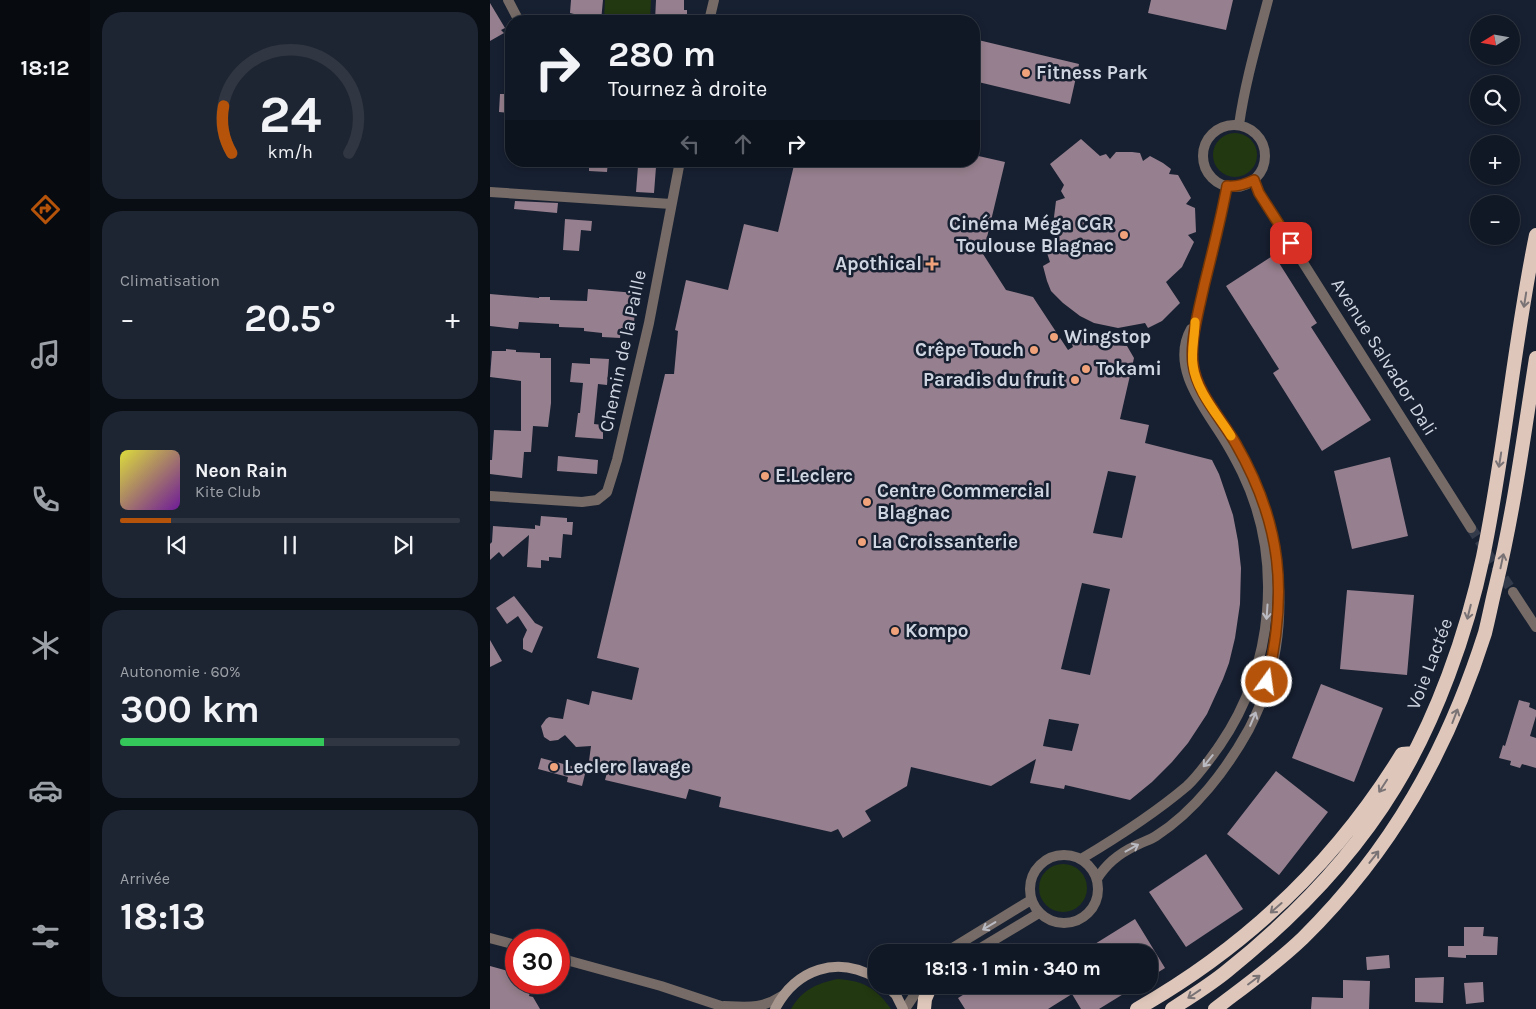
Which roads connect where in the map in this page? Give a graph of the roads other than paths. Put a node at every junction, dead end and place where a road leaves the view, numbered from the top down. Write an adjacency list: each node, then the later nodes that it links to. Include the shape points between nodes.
1 (508, 0): 4 (street)
2 (714, 0): 5 (street)
3 (1268, 0): 6 (street, via 1250,64)
4 (516, 15)
5 (710, 15)
6 (1239, 125): 8 (street, via 1255,133 1264,148 1263,165); 9 (street, via 1218,129 1205,146 1207,171)
7 (679, 167): 11 (street, Chemin de la Paille)
8 (1254, 180): 9 (street); 16 (street, Avenue Salvador Dali, via 1259,193)
9 (1227, 186): 13 (street)
10 (490, 192): 11 (street)
11 (671, 204): 15 (street, Chemin de la Paille, via 649,322 608,492 597,500 582,502)
12 (1536, 235): 23 (highway, Voie Lactée, one-way to 23, via 1483,558 1466,624)
13 (1196, 322): 19 (street, one-way to 19, via 1186,347 1186,372 1196,395 1242,472 1262,531 1269,582); 20 (street, via 1193,367 1208,402 1236,443 1252,474 1265,506 1274,544 1280,587)
14 (1536, 358): 44 (highway, one-way to 14, via 1265,972 1344,895 1388,838 1422,783 1454,720 1485,632 1511,515)
15 (490, 496)
16 (1471, 528)
17 (1512, 592): 18 (street)
18 (1536, 627)
19 (1262, 646): 20 (street, via 1261,679); 21 (street, via 1248,696)
20 (1270, 682): 22 (street, one-way to 20)
21 (1232, 728): 22 (street); 24 (street, one-way to 24, via 1188,786 1124,833)
22 (1235, 752): 25 (street, one-way to 22, via 1110,862 1155,836 1186,812)
23 (1414, 753): 42 (highway, one-way to 42, via 1402,754 1350,831 1282,903 1199,970); 43 (highway, Voie Lactée, one-way to 43, via 1375,816 1314,892 1226,972)
24 (1081, 859): 25 (street); 26 (street, via 1059,855 1039,865 1031,877)
25 (1097, 879): 27 (street, via 1094,906 1081,919 1073,923 1055,923)
26 (1031, 900): 27 (street); 30 (street, one-way to 30)
27 (1039, 914): 31 (street)
28 (490, 938): 29 (street)
29 (505, 942)
30 (959, 944)
31 (988, 944)
32 (570, 961): 38 (street)
33 (868, 973): 37 (main road, via 841,966 819,969 798,979)
34 (895, 994): 40 (main road)
35 (915, 994): 40 (street)
36 (927, 994): 41 (highway)
37 (782, 996): 38 (street, via 762,1006); 39 (main road)
38 (727, 1008)
39 (775, 1009)
40 (904, 1009)
41 (924, 1009)
42 (1137, 1009)
43 (1172, 1009)
44 (1215, 1009)

